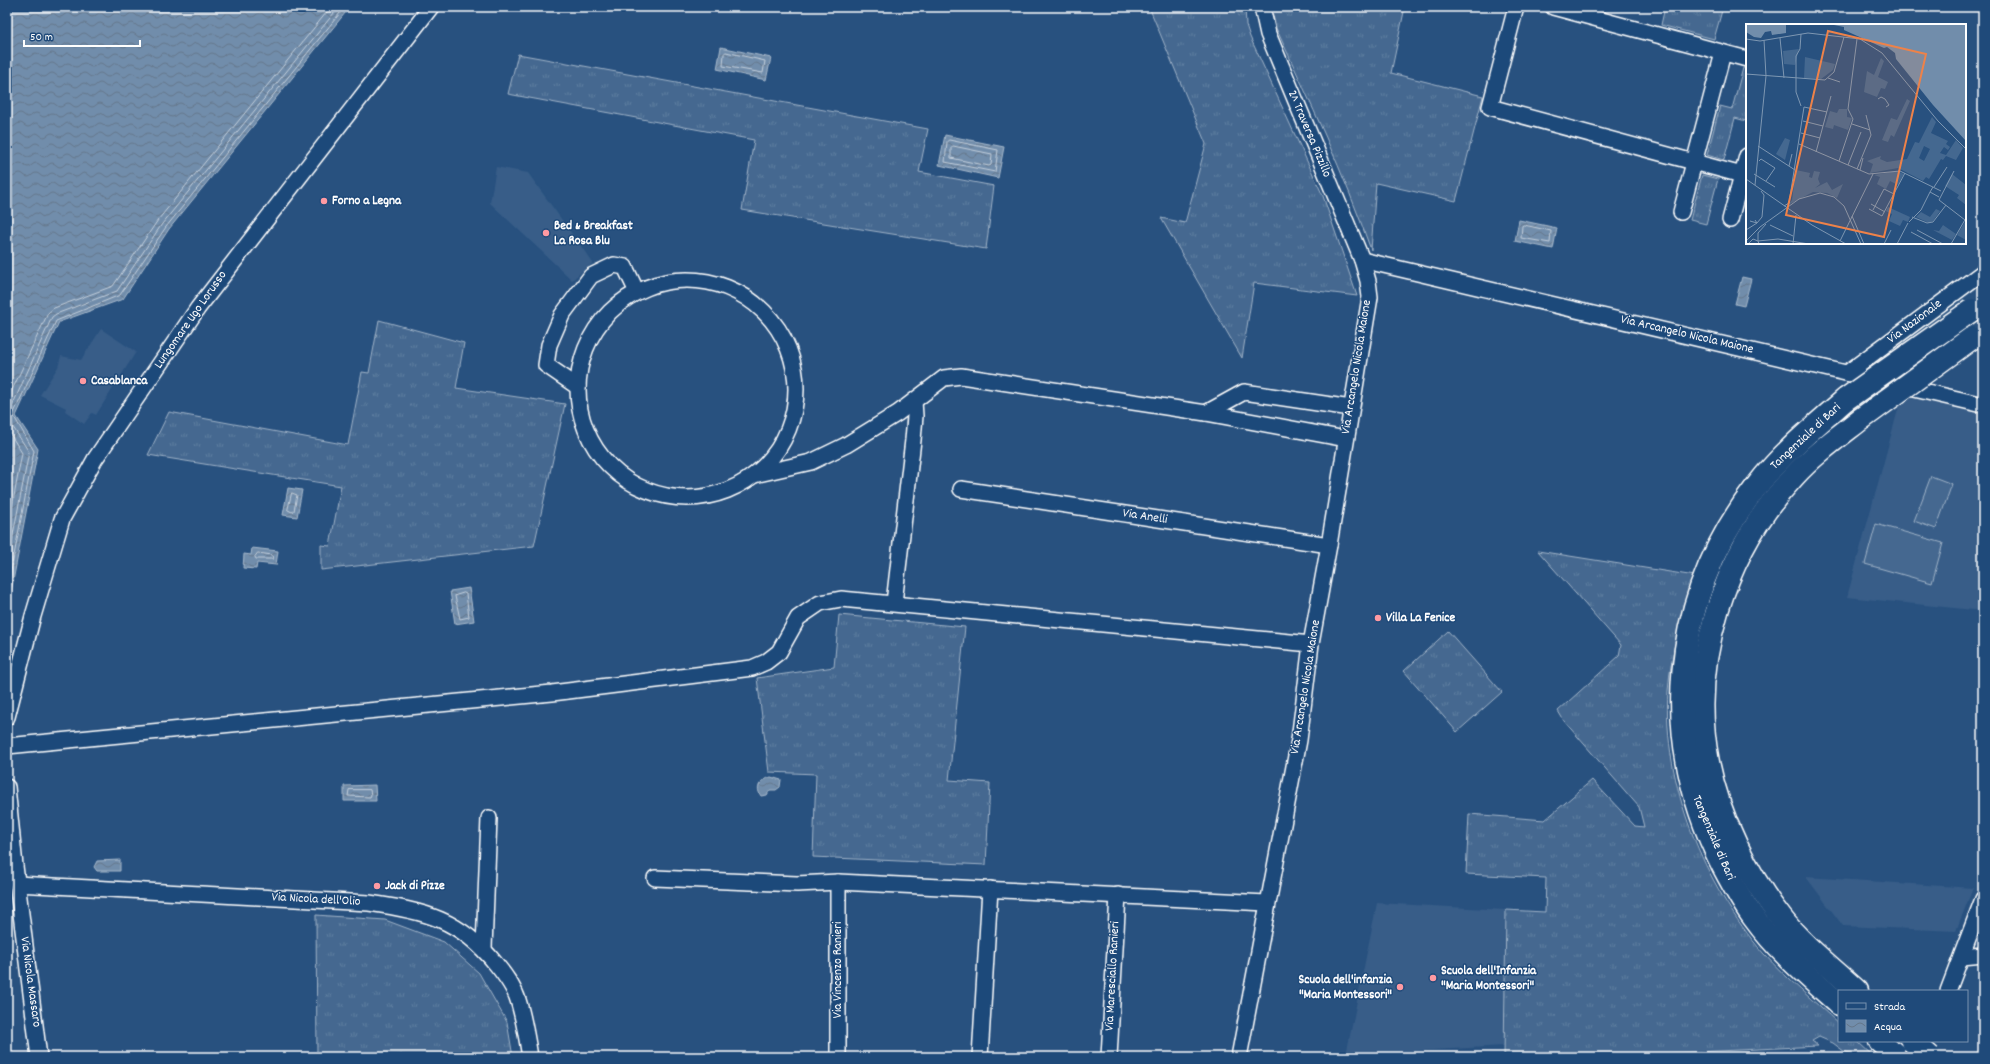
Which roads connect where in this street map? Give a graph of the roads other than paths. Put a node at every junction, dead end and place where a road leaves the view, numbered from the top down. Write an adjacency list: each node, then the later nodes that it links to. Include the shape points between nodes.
1 (431, 7): 29 (street, Lungomare Ugo Lorusso, via 198,308 95,459 62,519)
2 (1262, 7): 12 (street, 2^ Traversa Pizzillo, via 1268,34)
3 (1516, 7): 8 (street, via 1490,107)
4 (1553, 7): 5 (street)
5 (1723, 52): 6 (street); 8 (street)
6 (1746, 59)
7 (1746, 160): 9 (street)
8 (1694, 162): 9 (street); 10 (street)
9 (1742, 175): 11 (street)
10 (1681, 212)
11 (1730, 220)
12 (1362, 260): 17 (street, Via Arcangelo Nicola Maione); 21 (street, Via Arcangelo Nicola Maione, via 1370,297)
13 (1983, 272): 17 (street, Via Nazionale)
14 (637, 292): 18 (street, via 613,309 594,331 582,358); 18 (street, via 625,267 614,265 591,276 562,315 549,344 546,365); 24 (street, via 664,282 693,280 722,285 748,298 770,318 786,343 795,371 796,400 789,429 775,454)
15 (1978, 306): 45 (highway, Tangenziale di Bari, bridge, via 1846,400 1784,455 1757,486 1737,515 1708,569 1688,642 1681,704 1686,760 1702,818 1734,886 1753,916 1796,966)
16 (1977, 334): 43 (highway, Tangenziale di Bari, bridge, via 1826,445 1793,476 1751,534 1732,571 1718,607 1709,642 1703,684 1703,721 1708,762 1735,841 1758,886 1782,920)
17 (1847, 373): 20 (street, Via Arcangelo Nicola Maione)
18 (578, 387): 24 (street, via 582,418 594,446 614,470 639,487 668,497 698,498 728,491)
19 (914, 402): 22 (street, via 944,378 961,376); 24 (street, via 846,445 811,462); 27 (street, via 913,440)
20 (1983, 405)
21 (1351, 408): 22 (street, via 1244,392); 23 (street, Via Arcangelo Nicola Maione)
22 (1206, 413): 23 (street)
23 (1346, 439): 26 (street, Via Arcangelo Nicola Maione)
24 (754, 475)
25 (960, 489): 26 (street, Via Anelli)
26 (1329, 545): 28 (street, Via Arcangelo Nicola Maione)
27 (894, 603): 28 (street); 30 (street, via 841,599 820,603 798,618 779,652 752,668 552,693)
28 (1311, 644): 39 (street, Via Arcangelo Nicola Maione, via 1299,740)
29 (7, 716)
30 (7, 746)
31 (7, 787): 35 (street)
32 (489, 818): 40 (street)
33 (655, 878): 34 (street, via 797,884)
34 (838, 882): 36 (street); 51 (street, Via Vincenzo Ranieri)
35 (17, 884): 40 (street, Via Nicola dell'Olio, via 369,903 402,907 436,916 463,931); 49 (street, Via Nicola Massaro)
36 (990, 889): 37 (street); 52 (street)
37 (1118, 895): 39 (street); 53 (street, Via Maresciallo Ranieri)
38 (1983, 899): 42 (street)
39 (1267, 903): 54 (street, Via Arcangelo Nicola Maione)
40 (484, 948): 50 (street, Via Nicola dell'Olio, via 508,978 518,999)
41 (1983, 955): 42 (street)
42 (1962, 957): 44 (street)
43 (1856, 990)
44 (1948, 990)
45 (1838, 1003)
46 (1881, 1042): 55 (highway)
47 (1913, 1042): 57 (highway, bridge)
48 (1927, 1042): 56 (street)
49 (39, 1057)
50 (530, 1057)
51 (838, 1057)
52 (980, 1057)
53 (1109, 1057)
54 (1239, 1057)
55 (1898, 1057)
56 (1921, 1057)
57 (1930, 1057)

